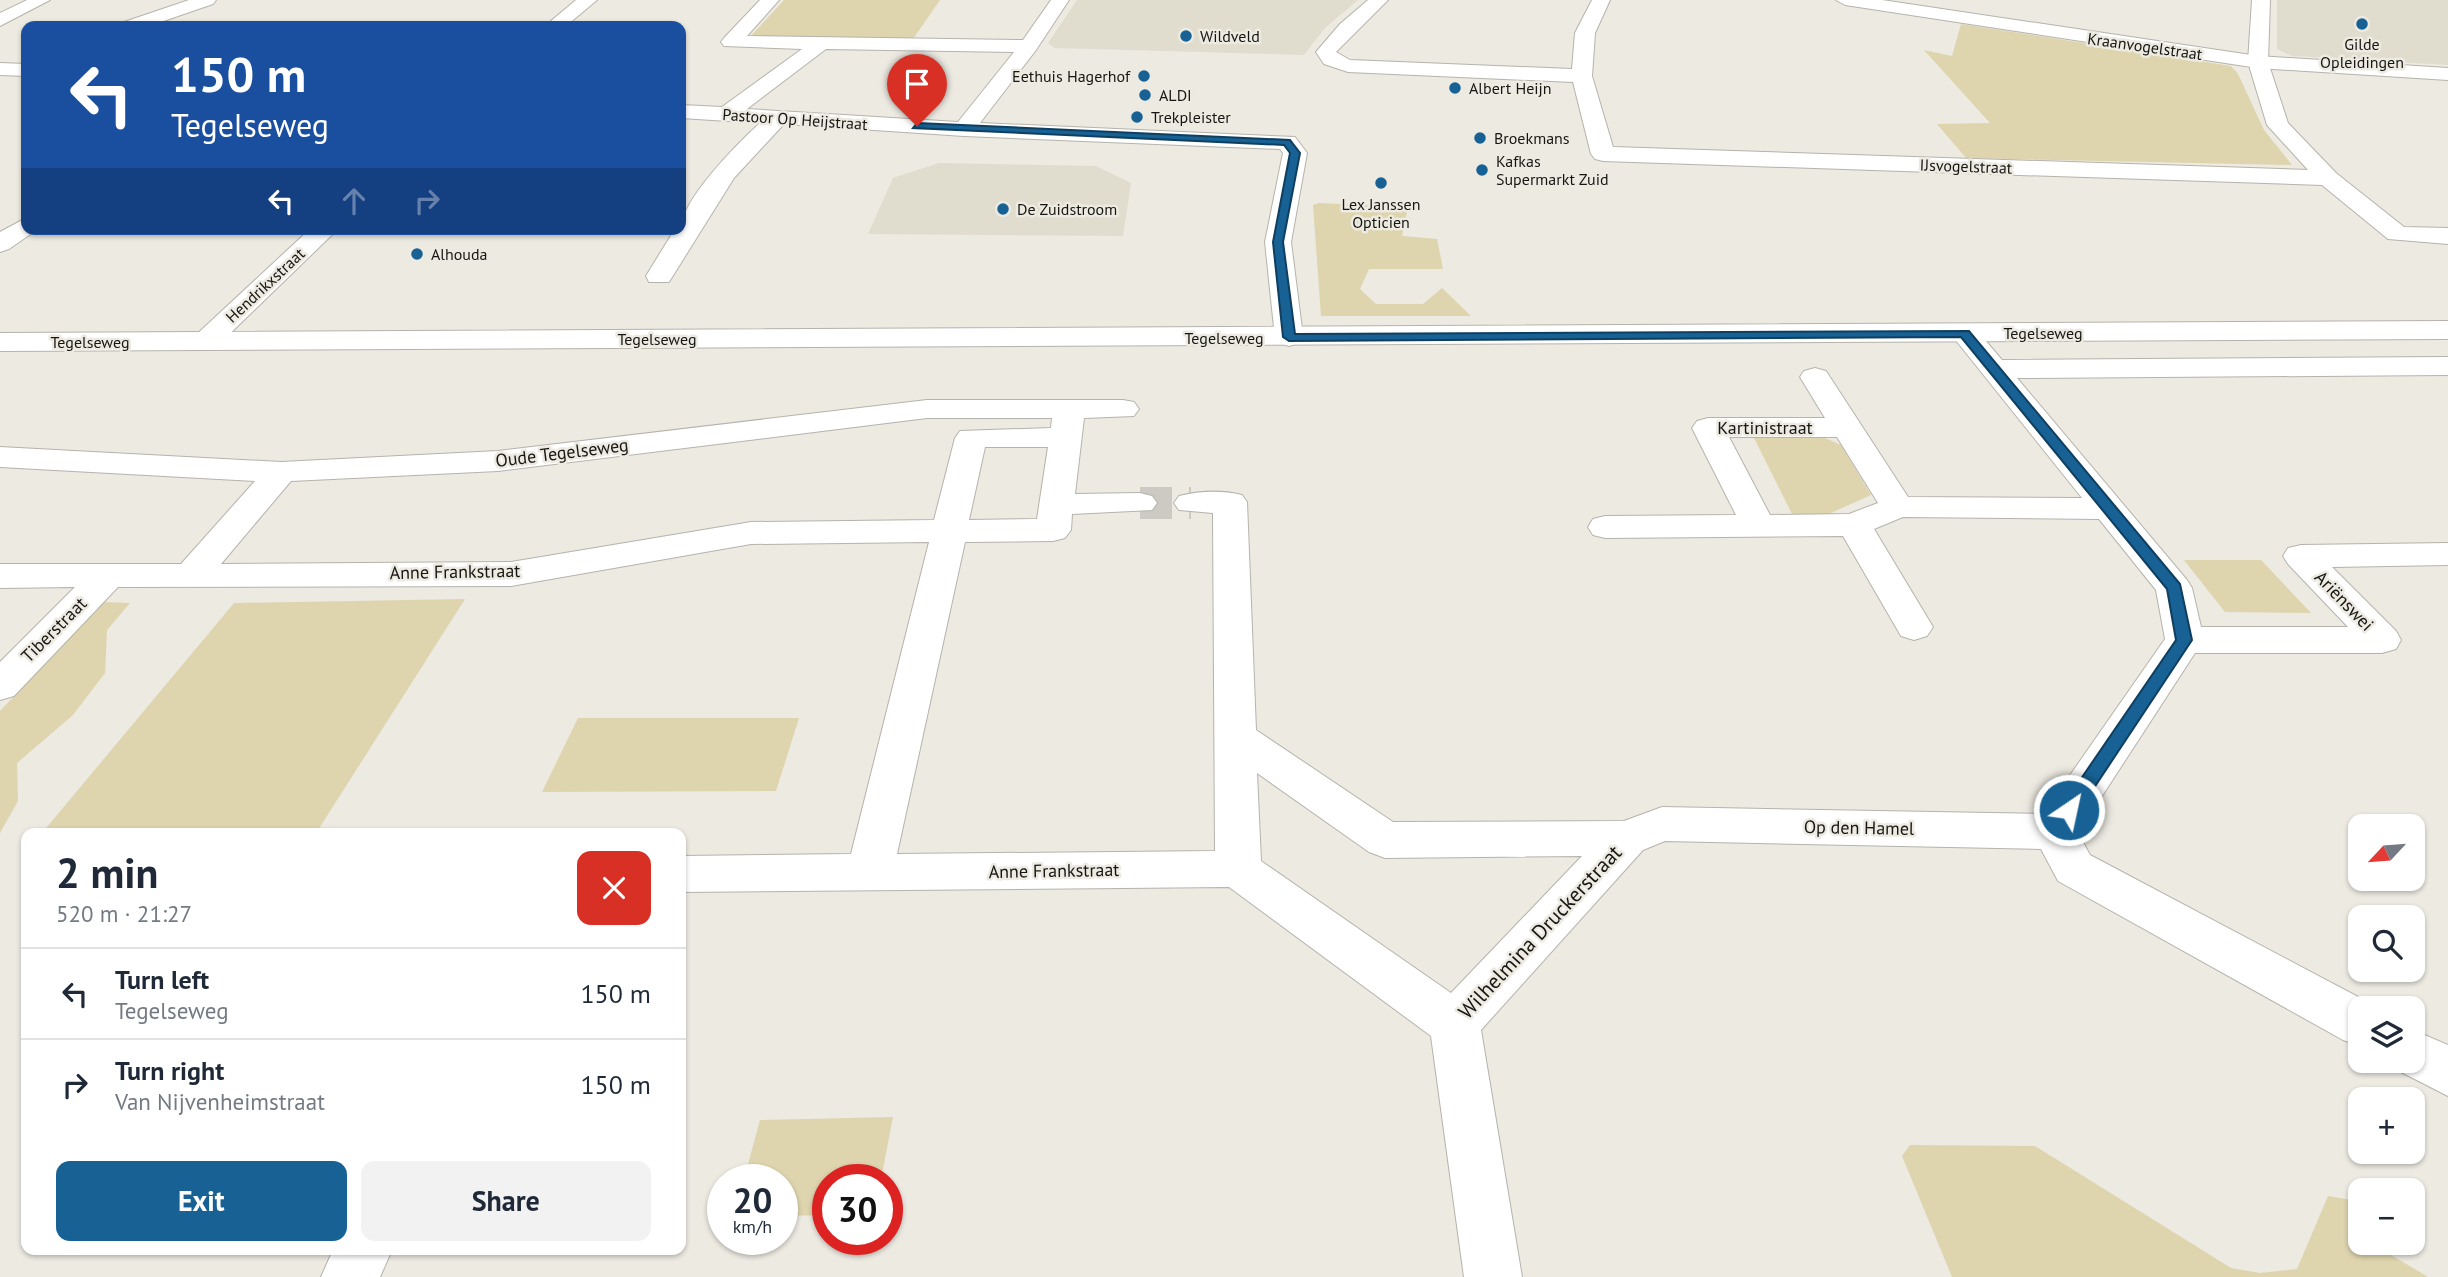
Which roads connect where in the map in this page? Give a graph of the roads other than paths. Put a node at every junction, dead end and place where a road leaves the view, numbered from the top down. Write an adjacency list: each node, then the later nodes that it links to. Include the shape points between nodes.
1 (41, 0): 10 (street)
2 (207, 0): 11 (street)
3 (588, 0): 12 (street)
4 (770, 0): 13 (street, via 731,42)
5 (1060, 0): 14 (street)
6 (1379, 0): 19 (street, via 1326,52 1331,60 1348,66)
7 (1601, 0): 19 (street, via 1585,33)
8 (1844, 0): 15 (street, Kraanvogelstraat)
9 (2255, 2): 15 (street)
10 (0, 20)
11 (146, 21)
12 (561, 21)
13 (822, 43): 14 (street); 21 (street)
14 (1029, 46): 23 (street)
15 (2258, 62): 18 (street, Kraanvogelstraat); 24 (street, via 2278,125)
16 (0, 69): 17 (street)
17 (21, 70)
18 (2448, 74)
19 (1582, 76): 24 (street, IJsvogelstraat, via 1603,154)
20 (686, 111): 21 (street, Pastoor Op Heijstraat)
21 (725, 114): 22 (street, Pastoor Op Heijstraat)
22 (777, 119): 23 (street, Pastoor Op Heijstraat); 26 (street, via 746,145 717,180)
23 (964, 129): 34 (street, Pastoor Op Heijstraat, via 1287,142 1295,153 1278,242)
24 (2328, 178): 29 (street, via 2397,234)
25 (21, 229): 30 (street)
26 (686, 231)
27 (319, 235): 35 (street, Hendrikxstraat)
28 (684, 235): 31 (street)
29 (2448, 236)
30 (0, 244)
31 (659, 276)
32 (2448, 330): 33 (street, Tegelseweg)
33 (1964, 333): 34 (street, Tegelseweg); 38 (street)
34 (1289, 337): 35 (street, Tegelseweg)
35 (206, 341): 36 (street, Tegelseweg)
36 (0, 342)
37 (2448, 366): 38 (street, Tegelseweg)
38 (1994, 369): 49 (street)
39 (1815, 377): 42 (street, Kartinistraat)
40 (1123, 409): 41 (street, Oude Tegelseweg)
41 (1067, 423): 44 (street, Oude Tegelseweg, via 927,409 498,461); 47 (street, Anne Frankstraat); 53 (street, via 971,438)
42 (1847, 427): 48 (street, Kartinistraat); 50 (street, Kartinistraat, via 1708,428)
43 (0, 457): 44 (street, Oude Tegelseweg)
44 (281, 472): 55 (street)
45 (1140, 503): 47 (street)
46 (1191, 503): 61 (street, via 1230,505)
47 (1056, 504): 53 (street, Anne Frankstraat, via 1053,530)
48 (1898, 508): 49 (street); 51 (street)
49 (2110, 509): 59 (street, via 2174,588)
50 (1758, 525): 51 (street); 52 (street)
51 (1854, 525): 58 (street)
52 (1605, 527)
53 (948, 531): 55 (street, Anne Frankstraat, via 751,533 511,574); 65 (street)
54 (2448, 554): 59 (street, Ariënswei, via 2301,556 2382,640)
55 (192, 574): 56 (street, Anne Frankstraat)
56 (109, 575): 57 (street, Anne Frankstraat); 60 (street, Tiberstraat)
57 (0, 576)
58 (1914, 627)
59 (2184, 640): 63 (street)
60 (0, 685)
61 (1233, 735): 62 (street, Wilhelmina Druckerstraat, via 1385,840); 64 (street)
62 (1644, 831): 63 (street, Op den Hamel); 68 (street, Wilhelmina Druckerstraat)
63 (2055, 832): 67 (street, via 2074,868)
64 (1238, 869): 65 (street, Anne Frankstraat); 68 (street)
65 (870, 872): 66 (street, Anne Frankstraat)
66 (686, 874)
67 (2348, 1017)
68 (1455, 1024): 73 (street, Wilhelmina Druckerstraat)
69 (2425, 1060): 70 (street)
70 (2448, 1072)
71 (361, 1255): 72 (street)
72 (350, 1277)
73 (1493, 1277)

